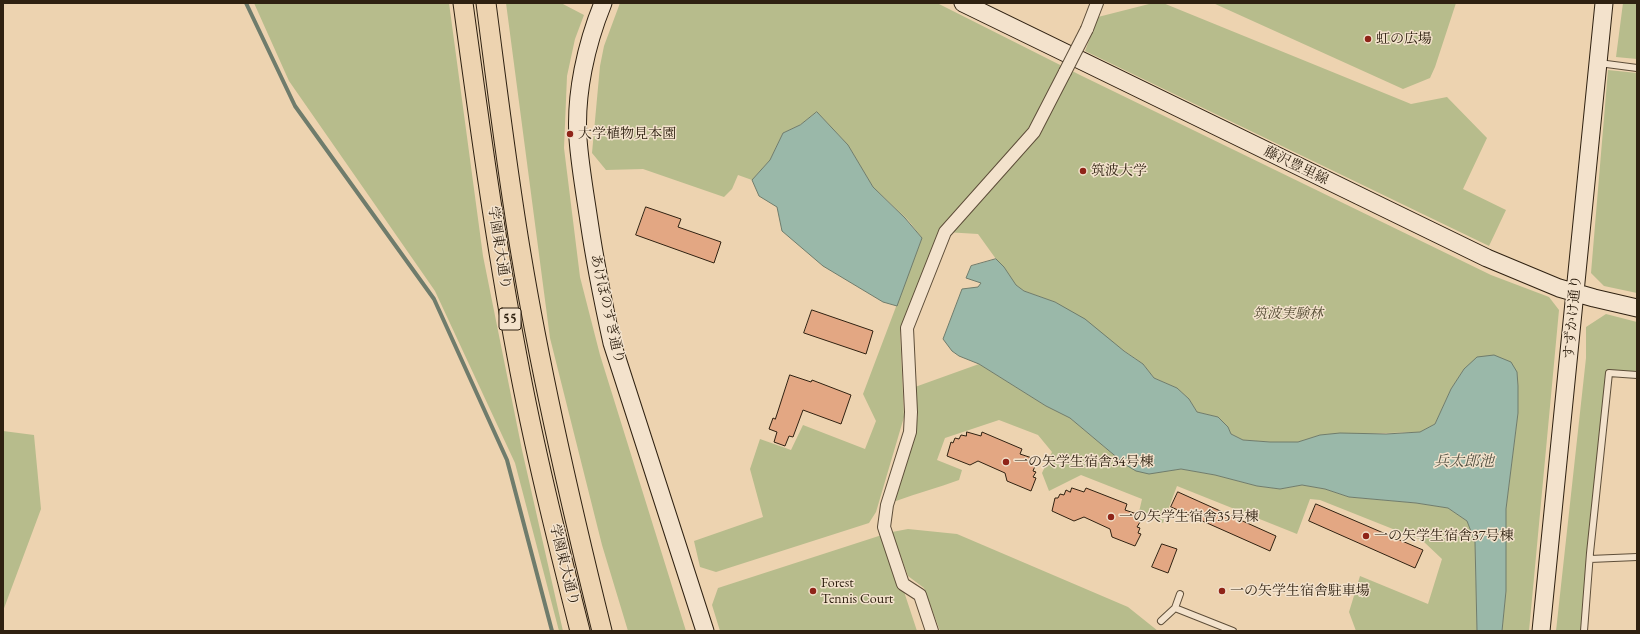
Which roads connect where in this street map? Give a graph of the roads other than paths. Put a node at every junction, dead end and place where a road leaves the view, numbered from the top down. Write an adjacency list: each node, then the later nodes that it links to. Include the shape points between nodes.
1 (463, 3): 17 (main road, 学園東大通り / 55, via 484,157 517,356 537,454)
2 (486, 3): 18 (main road, 学園東大通り / 55, via 521,254 539,353)
3 (603, 3): 19 (street, あけぼのすぎ通り, via 588,51 578,110 578,139 602,300 612,343)
4 (963, 3): 9 (street, 藤沢豊里線, via 1458,244 1531,277)
5 (1097, 3): 20 (street, bridge, via 1066,72 1034,132 945,232 907,328 910,432 887,505 884,527 903,584 920,596)
6 (1604, 3): 7 (street, すずかけ通り)
7 (1597, 63): 8 (lane); 9 (street, すずかけ通り)
8 (1637, 68)
9 (1575, 293): 10 (street, 藤沢豊里線); 22 (street, すずかけ通り)
10 (1637, 308)
11 (1637, 375): 13 (lane, via 1609,373)
12 (1637, 557): 13 (lane)
13 (1590, 559): 23 (lane)
14 (1180, 594): 15 (lane)
15 (1175, 608): 16 (lane); 21 (lane)
16 (1160, 621)
17 (580, 631)
18 (602, 631)
19 (705, 631)
20 (932, 631)
21 (1233, 631)
22 (1541, 631)
23 (1584, 631)

